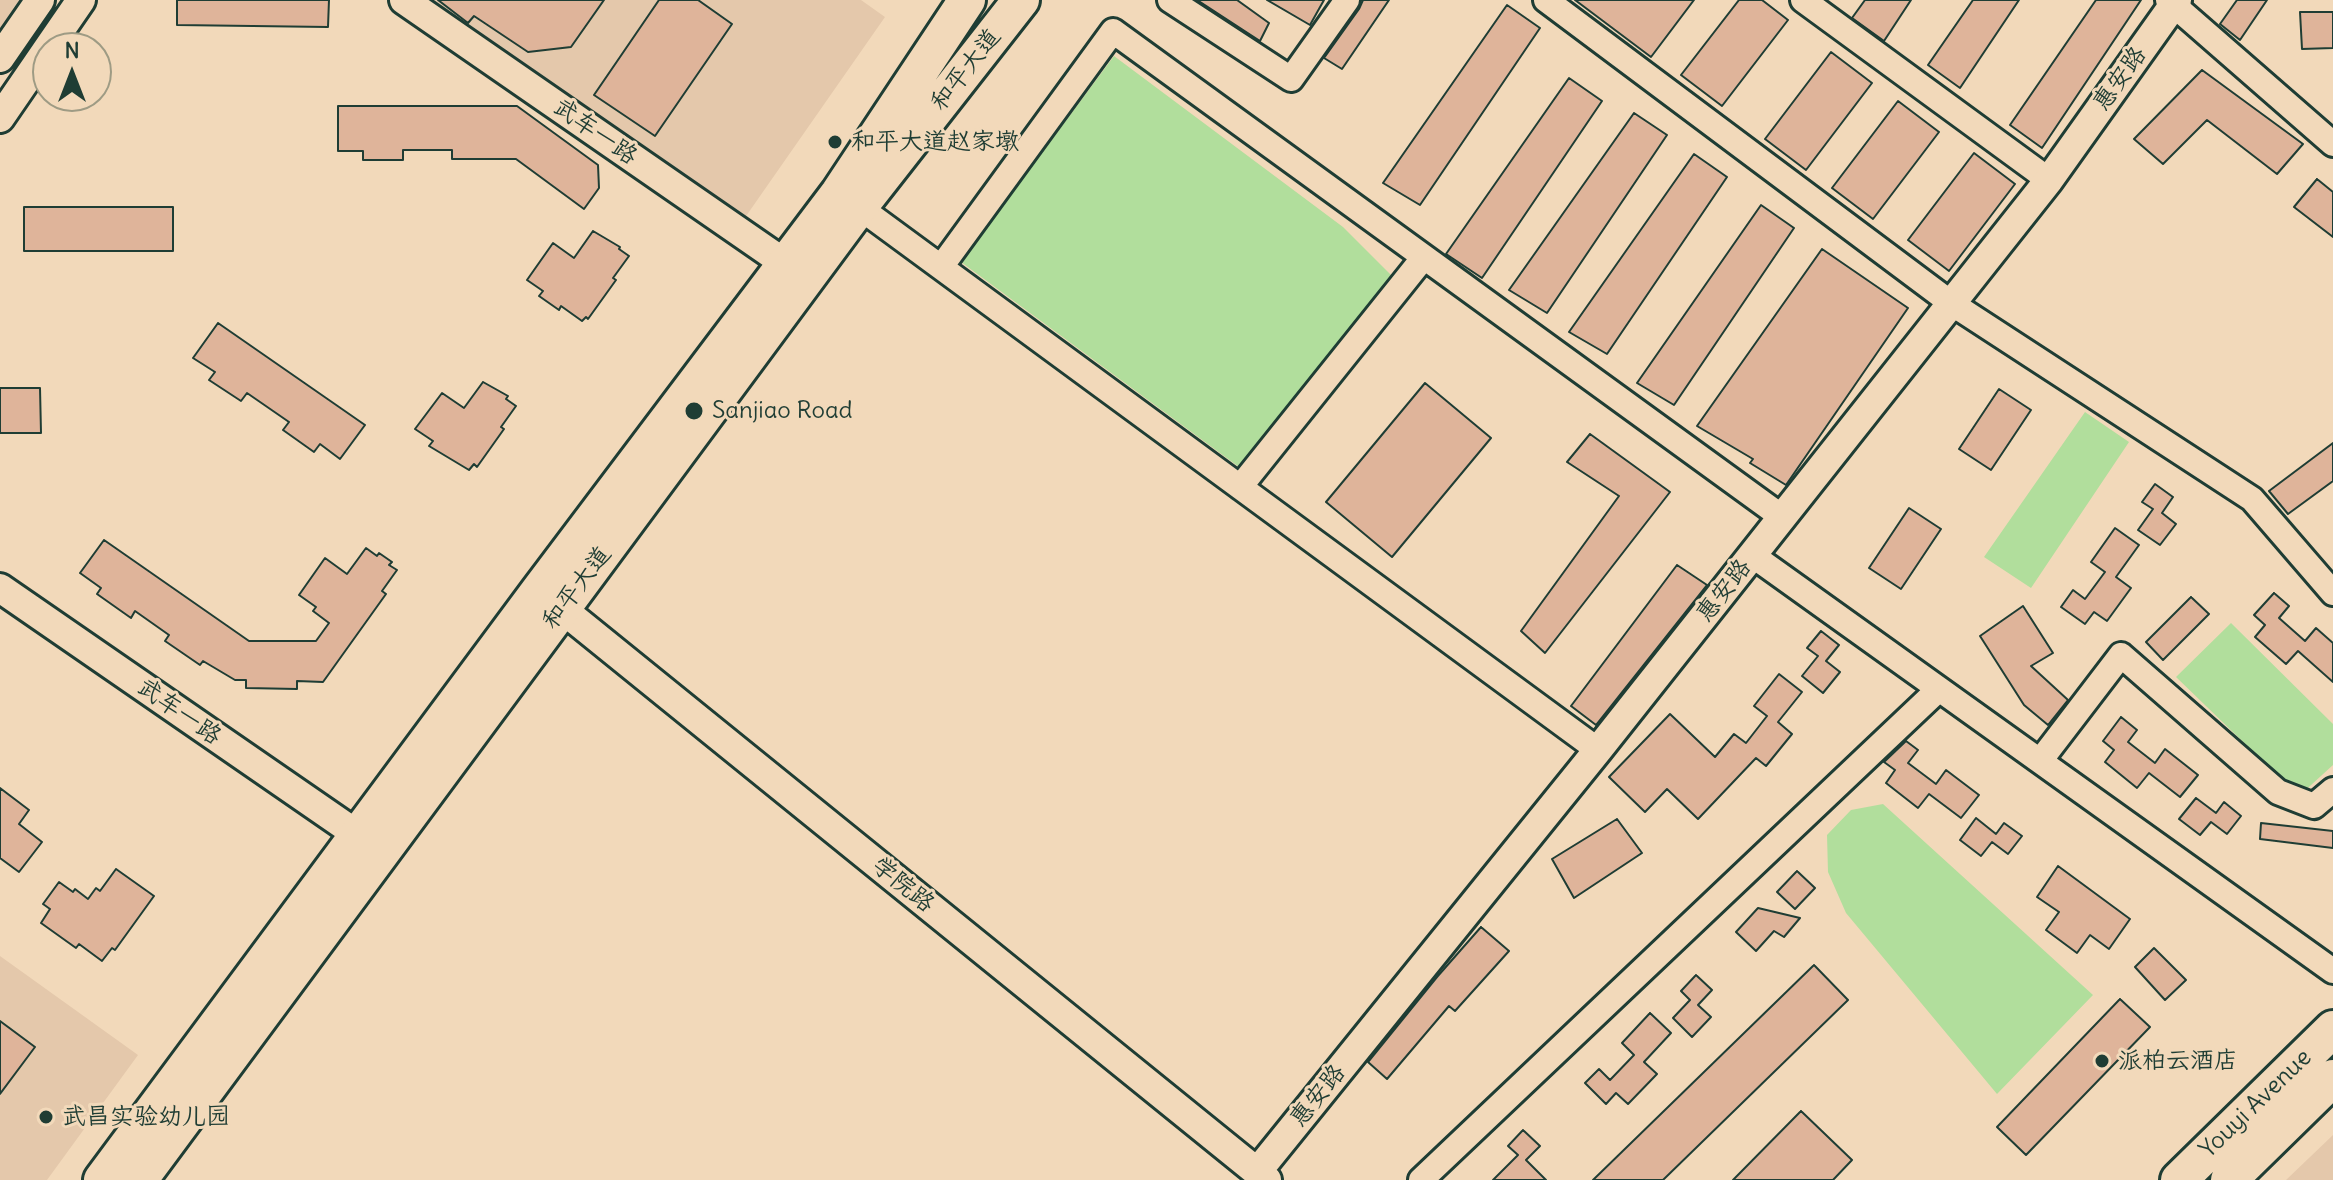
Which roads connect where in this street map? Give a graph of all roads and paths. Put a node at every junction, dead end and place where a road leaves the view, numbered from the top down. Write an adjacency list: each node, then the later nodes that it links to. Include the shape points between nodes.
1 (40, 0): 12 (street)
2 (81, 0): 11 (street)
3 (404, 0): 19 (street, 武车一路)
4 (967, 0): 17 (main road, 和平大道)
5 (1021, 0): 17 (main road, 和平大道)
6 (1170, 0): 7 (street, via 1291,79)
7 (1347, 0)
8 (1546, 0): 21 (street)
9 (1803, 0): 16 (street)
10 (2173, 1): 15 (street); 16 (street, 惠安路)
11 (59, 32)
12 (0, 58)
13 (32, 71): 14 (street)
14 (0, 118)
15 (2333, 144)
16 (2049, 180): 21 (street, 惠安路)
17 (849, 200): 19 (main road, 和平大道); 20 (street); 27 (main road, 和平大道)
18 (1424, 257): 20 (street, via 1113,31); 22 (street); 23 (street)
19 (786, 264): 27 (main road, 和平大道)
20 (941, 267): 22 (street)
21 (1951, 303): 23 (street, 惠安路); 26 (street, via 2252,499)
22 (1240, 487): 29 (street)
23 (1782, 517): 24 (street, 惠安路)
24 (1752, 555): 28 (street); 29 (street, 惠安路)
25 (0, 588): 32 (street, 武车一路)
26 (2333, 593)
27 (550, 600): 32 (main road, 和平大道); 36 (street, 学院路); 38 (main road, 和平大道)
28 (1939, 689): 30 (street); 39 (street)
29 (1598, 750): 36 (street, 惠安路)
30 (2040, 761): 31 (street, via 2121,655 2278,792 2314,806); 33 (street)
31 (2333, 790)
32 (358, 835): 37 (main road, 和平大道)
33 (2333, 971)
34 (2333, 1029): 40 (main road, Youyi Avenue)
35 (2333, 1078): 41 (main road, Youyi Avenue)
36 (1262, 1176)
37 (102, 1180)
38 (139, 1180)
39 (1421, 1180)
40 (2179, 1180)
41 (2229, 1180)

